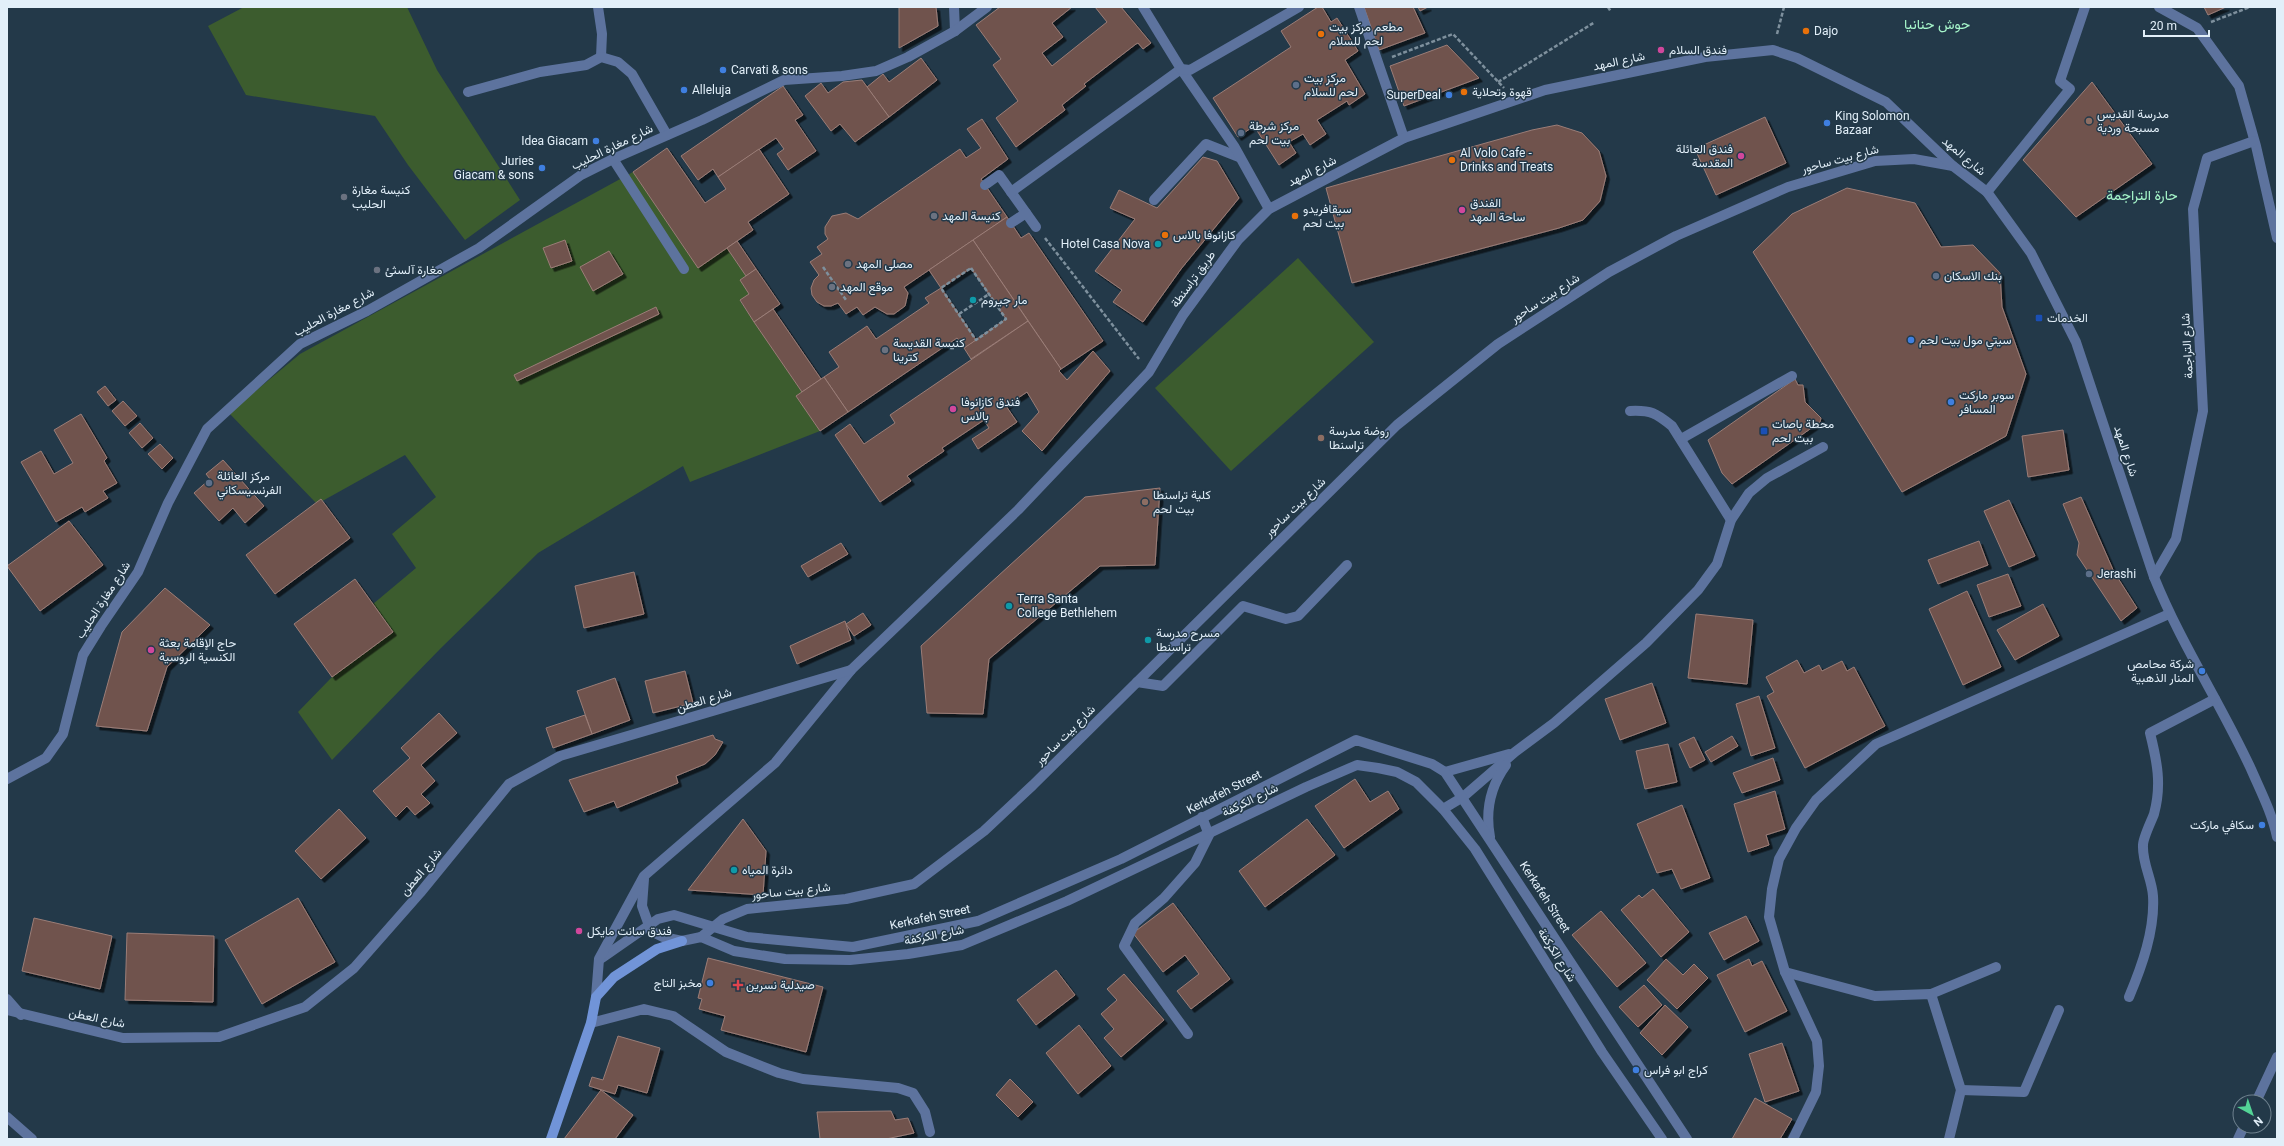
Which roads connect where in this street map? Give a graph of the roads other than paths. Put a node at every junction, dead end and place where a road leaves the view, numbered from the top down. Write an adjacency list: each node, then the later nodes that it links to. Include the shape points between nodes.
1 (598, 7): 10 (street, via 602,34)
2 (954, 7): 9 (street)
3 (987, 7): 9 (street, شارع مغارة الحليب)
4 (1143, 7): 11 (street)
5 (1298, 7): 11 (street, via 1190,70)
6 (1359, 7): 14 (street)
7 (2085, 7): 21 (street, via 2060,81 2070,89)
8 (2159, 7): 15 (street, via 2198,28 2239,86)
9 (955, 31): 13 (street, شارع مغارة الحليب, via 876,71 784,80)
10 (601, 57): 12 (street, via 586,65 540,72); 13 (street, via 618,62 632,74)
11 (1181, 69): 16 (street); 20 (street)
12 (468, 92)
13 (668, 135): 17 (street, شارع مغارة الحليب)
14 (1404, 138): 18 (street, شارع المهد, via 1545,90 1705,57 1774,50 1797,58 1886,102); 23 (street, شارع المهد)
15 (2254, 141): 27 (street); 35 (street, شارع التراجمة, via 2207,158 2193,208 2203,411 2176,539)
16 (1239, 157): 22 (street, via 1206,144); 23 (street)
17 (614, 159): 28 (street); 42 (street, شارع مغارة الحليب, via 581,175 479,248 367,311 300,344 207,429 168,503 138,572 83,655 63,734 46,758)
18 (1953, 166): 21 (street, شارع المهد); 38 (street, شارع بيت ساحور, via 1914,160 1875,161 1788,187 1676,236 1609,272 1498,344 1397,425)
19 (985, 185): 20 (street, via 999,175)
20 (1011, 192): 24 (street)
21 (1987, 192): 35 (street, شارع المهد, via 2031,253 2076,342)
22 (1154, 200)
23 (1268, 209): 37 (street, طريق تراسنطة, via 1238,240 1183,315 1149,372 1018,510)
24 (1026, 213): 25 (street); 26 (street)
25 (1011, 223)
26 (1036, 227)
27 (2277, 238)
28 (684, 269)
29 (1792, 376): 31 (street)
30 (1630, 411): 31 (street, via 1648,410 1660,416)
31 (1681, 438): 33 (street)
32 (1823, 447): 33 (street, via 1767,478 1749,493)
33 (1731, 520): 40 (street, via 1718,564 1680,610 1614,672)
34 (1347, 565): 38 (street, via 1298,616 1286,619 1243,606 1163,686)
35 (2154, 577): 36 (street, شارع المهد)
36 (2169, 614): 39 (street, شارع المهد); 56 (street, via 1876,744 1816,800 1796,828 1779,859 1769,917)
37 (851, 670): 49 (street, طريق تراسنطة, via 775,764); 63 (street, شارع العطن, via 560,756 509,784 420,893 354,968 305,1007 219,1037 123,1038)
38 (1137, 682): 51 (street, شارع بيت ساحور, via 984,831 914,884 846,899 748,909 723,919)
39 (2215, 699): 48 (street, شارع المهد, via 2242,749 2273,817); 58 (street, via 2150,733 2158,763 2159,786 2156,805 2143,844 2153,896 2150,929 2138,976)
40 (1515, 752): 41 (street); 43 (street); 47 (street, via 1499,774 1492,790 1487,819)
41 (1445, 772): 43 (street, Kerkafeh Street); 45 (street, Kerkafeh Street, via 1426,762 1356,740)
42 (7, 780)
43 (1463, 797): 44 (street); 47 (street, Kerkafeh Street)
44 (1444, 808): 46 (street, شارع الكركفة, via 1416,782 1398,772 1357,765); 73 (street, شارع الكركفة, via 1475,849 1602,1052)
45 (1202, 817): 46 (street); 51 (street, Kerkafeh Street, via 1121,859 978,921 853,947 747,937)
46 (1208, 835): 52 (street, شارع الكركفة, via 1068,901 962,945 850,960 785,959 734,951); 65 (street, via 1196,863 1164,898 1135,923 1124,946)
47 (1490, 836): 74 (street, Kerkafeh Street)
48 (2277, 837)
49 (644, 876): 50 (street, via 642,906); 54 (street)
50 (649, 925): 51 (street, Kerkafeh Street, via 658,919 674,915); 53 (street, via 651,931 663,937); 54 (street, Kerkafeh Street)
51 (714, 926): 52 (street, شارع بيت ساحور)
52 (701, 937): 53 (street)
53 (682, 941): 59 (main road, via 657,949 620,973)
54 (599, 959): 59 (street)
55 (1996, 967): 57 (street)
56 (1785, 972): 57 (street, via 1875,996); 75 (street, via 1817,1041 1819,1066 1816,1092)
57 (1931, 994): 67 (street)
58 (2129, 996)
59 (596, 997): 64 (main road)
60 (7, 999): 63 (street)
61 (7, 1010): 63 (street, شارع العطن)
62 (2058, 1010): 67 (street, via 2024,1092)
63 (21, 1015)
64 (591, 1023): 70 (street, via 644,1008 673,1016 726,1052 779,1072 803,1079 898,1088 913,1093 925,1112); 72 (main road)
65 (1188, 1034)
66 (2277, 1057): 68 (street)
67 (1961, 1090): 76 (street)
68 (2260, 1094)
69 (7, 1117): 71 (street)
70 (930, 1132)
71 (32, 1139)
72 (551, 1139)
73 (1662, 1139)
74 (1688, 1139)
75 (1793, 1139)
76 (1949, 1139)

